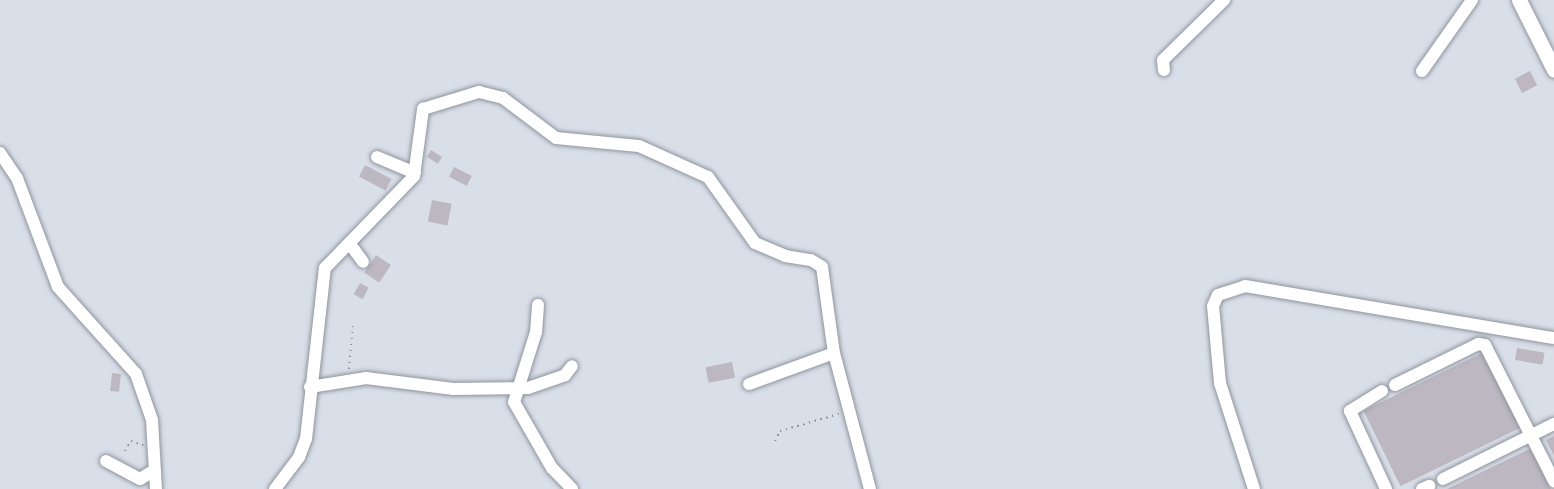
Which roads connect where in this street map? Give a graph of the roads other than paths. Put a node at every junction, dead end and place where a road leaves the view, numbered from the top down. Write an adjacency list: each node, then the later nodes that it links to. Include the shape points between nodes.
1 (1224, 0): 4 (street, via 1163,60)
2 (1472, 0): 6 (street)
3 (1519, 0): 5 (main road)
4 (1164, 70)
5 (1554, 70)
6 (1422, 71)
7 (0, 153): 24 (street, via 16,178 58,287 136,374 152,420)
8 (377, 157): 9 (street)
9 (415, 173): 10 (street); 14 (street, via 423,109 479,92 503,98 556,138 647,149 708,177 755,243 822,267)
10 (350, 244): 11 (street); 18 (street, via 329,261 321,277)
11 (363, 262)
12 (538, 305): 19 (street, via 536,332)
13 (1554, 338): 31 (street, via 1245,286 1218,295 1213,306 1220,383)
14 (834, 353): 16 (street); 30 (street)
15 (572, 366): 19 (street, via 565,375 528,388)
16 (749, 384)
17 (1395, 385): 22 (street, via 1478,344 1485,345)
18 (310, 387): 19 (street, via 366,378 453,388); 28 (street, via 304,449)
19 (516, 388): 29 (street, via 516,411 552,468)
20 (1382, 391): 32 (street, via 1350,411)
21 (1554, 424): 22 (street)
22 (1532, 435): 25 (street); 26 (street)
23 (106, 461): 24 (street, via 140,479)
24 (155, 470): 27 (street)
25 (1443, 479)
26 (1554, 482)
27 (156, 489)
28 (275, 489)
29 (572, 489)
30 (870, 489)
31 (1254, 489)
32 (1386, 489)

